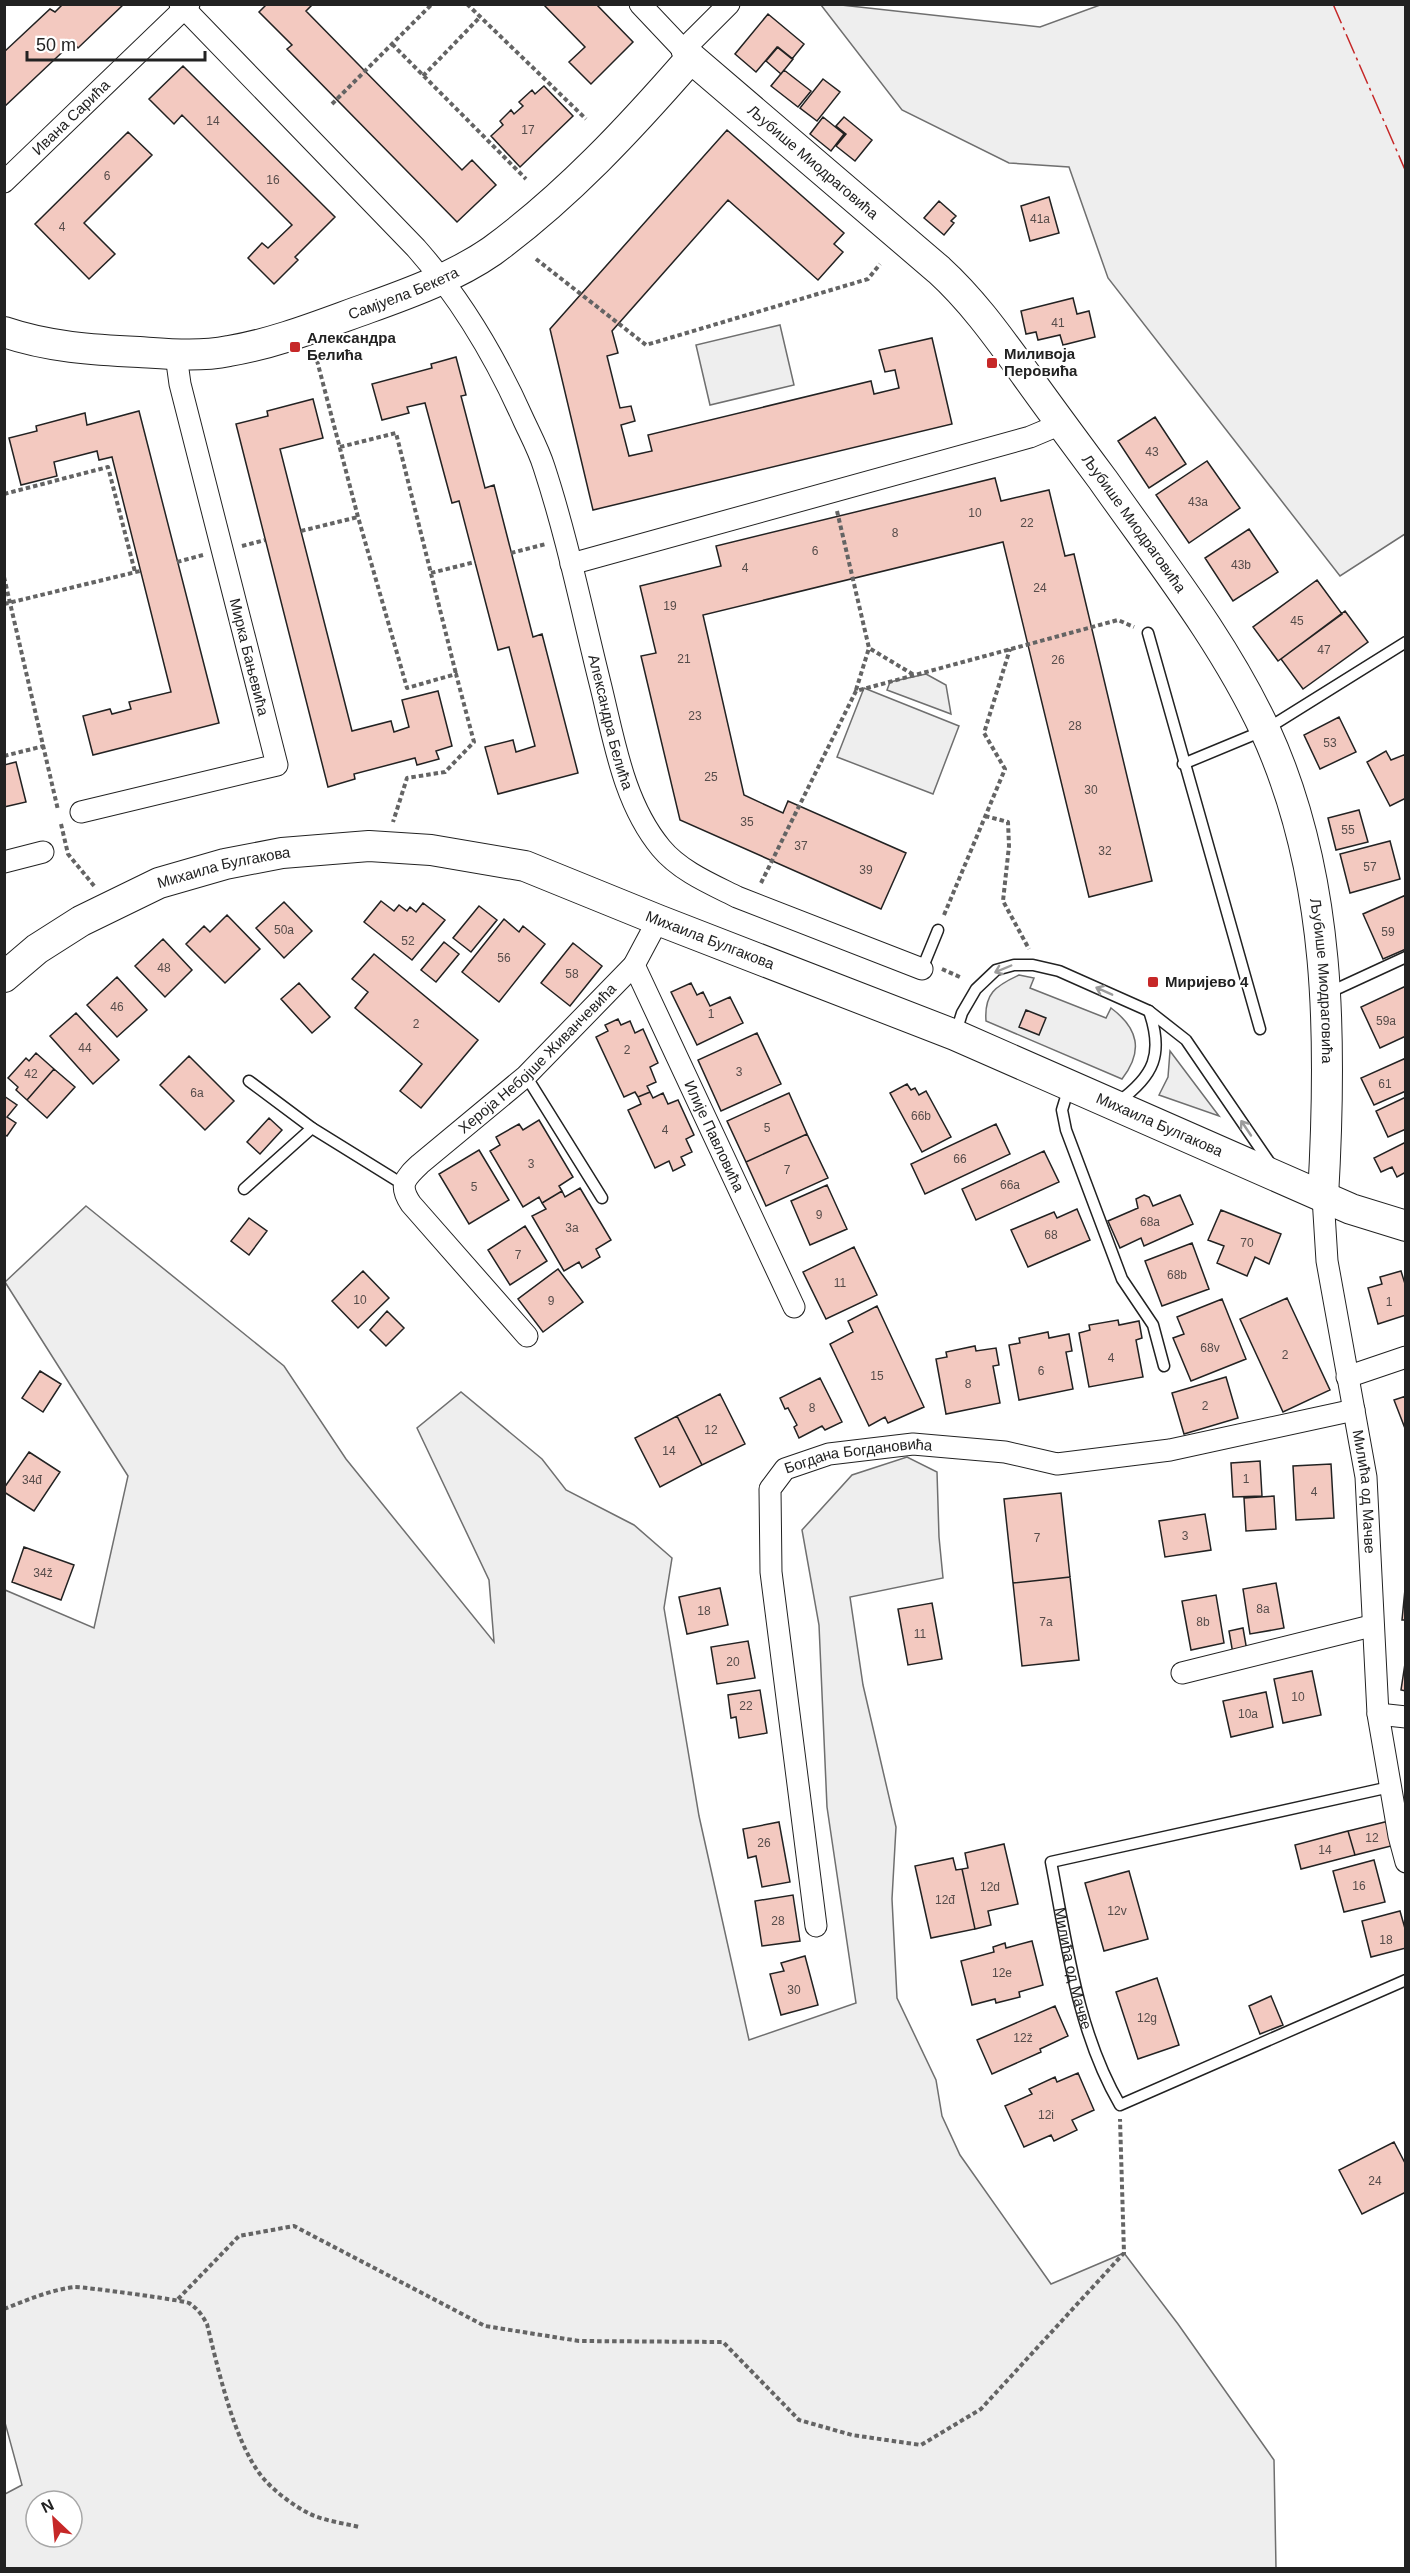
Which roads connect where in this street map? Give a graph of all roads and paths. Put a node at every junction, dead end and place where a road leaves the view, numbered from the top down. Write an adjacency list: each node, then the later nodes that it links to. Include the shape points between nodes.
1 (432, 4): 7 (path)
2 (467, 4): 6 (path)
3 (640, 4): 8 (street, Љубише Миодраговића)
4 (729, 4): 8 (street)
5 (185, 6): 13 (street, Ивана Сарића); 16 (street, Александра Белића)
6 (480, 17): 9 (path); 11 (path)
7 (392, 44): 9 (path); 10 (path)
8 (686, 54): 16 (street, Самјуела Бекета, via 598,161 490,252); 20 (street, Љубише Миодраговића, via 953,282)
9 (423, 76): 12 (path)
10 (333, 104)
11 (586, 119)
12 (526, 179)
13 (4, 182)
14 (537, 259): 15 (path, via 646,345 868,279)
15 (880, 264)
16 (442, 278): 17 (street, Самјуела Бекета); 26 (street, Александра Белића, via 507,383 544,465)
17 (309, 329): 19 (street, Самјуела Бекета, via 231,351); 21 (path)
18 (4, 332): 19 (street, Самјуела Бекета, via 84,350)
19 (176, 355): 46 (street, Мирка Бањевића, via 180,384 277,765)
20 (1061, 424): 22 (street); 42 (street, Љубише Миодраговића, via 1190,604)
21 (340, 447): 24 (path); 30 (path, via 396,433)
22 (833, 491): 29 (street); 37 (path)
23 (4, 494): 32 (path, via 108,467 138,571)
24 (358, 517): 25 (path); 39 (path, via 407,688)
25 (301, 531)
26 (564, 539): 27 (path); 29 (street, Александра Белића)
27 (511, 553)
28 (475, 562): 30 (path)
29 (571, 564): 51 (street, Александра Белића, via 621,767 638,812 649,832 675,862)
30 (431, 573): 39 (path)
31 (4, 577): 32 (path)
32 (11, 603): 33 (path); 43 (path)
33 (4, 604)
34 (1118, 620): 38 (path)
35 (1148, 633): 45 (lane)
36 (1406, 642): 42 (lane)
37 (869, 648): 40 (path); 41 (path)
38 (1010, 650): 40 (path); 47 (path, via 984,733 1005,769)
39 (456, 674): 48 (path, via 474,742 445,772 407,778)
40 (915, 675): 41 (path)
41 (856, 691): 51 (path)
42 (1265, 730): 45 (lane); 60 (street, Љубише Миодраговића, via 1293,807 1313,881)
43 (44, 747): 44 (path); 52 (path, via 68,854)
44 (4, 756)
45 (1183, 764): 62 (lane)
46 (81, 812)
47 (985, 816): 54 (path); 55 (path, via 1008,822 1003,901)
48 (384, 847): 52 (street, Михаила Булгакова, via 282,853 225,864 159,883); 53 (street, Михаила Булгакова, via 431,850 525,866)
49 (44, 852): 50 (street)
50 (4, 862)
51 (751, 902): 58 (street, Александра Белића)
52 (111, 906): 59 (street, Михаила Булгакова, via 37,949)
53 (658, 920): 57 (street, Хероја Небојше Живанчевића); 63 (street, Михаила Булгакова)
54 (938, 930): 58 (lane)
55 (1031, 954)
56 (1406, 957): 60 (lane)
57 (634, 965): 64 (street, Хероја Небојше Живанчевића); 75 (street, Илије Павловића)
58 (922, 969)
59 (4, 977)
60 (1325, 994): 72 (street, Љубише Миодраговића, via 1328,1108)
61 (1149, 1011): 63 (lane, one-way to 63, via 1059,971 1014,964 996,970 976,989 962,1012); 67 (lane, via 1156,1033 1154,1060 1141,1084); 69 (lane, one-way to 61, via 1186,1040)
62 (1260, 1029)
63 (955, 1035): 66 (street, Михаила Булгакова)
64 (526, 1076): 70 (street, Хероја Небојше Живанчевића, via 420,1164); 73 (lane)
65 (249, 1081): 68 (lane)
66 (1069, 1086): 67 (street, Михаила Булгакова); 78 (lane, via 1062,1110 1066,1130 1122,1279 1153,1325)
67 (1115, 1104): 69 (street, Михаила Булгакова)
68 (312, 1128): 70 (lane); 71 (lane)
69 (1279, 1176): 72 (street, Михаила Булгакова)
70 (404, 1185): 76 (street, via 411,1204)
71 (244, 1189)
72 (1323, 1197): 74 (street, Михаила Булгакова); 79 (street, Милића од Мачве, via 1327,1261)
73 (602, 1198)
74 (1406, 1226)
75 (795, 1307)
76 (527, 1336)
77 (1406, 1357): 79 (street)
78 (1164, 1366)
79 (1347, 1377): 80 (street, Милића од Мачве)
80 (1354, 1410): 81 (street, Милића од Мачве, via 1366,1477); 87 (street, Богдана Богдановића, via 1170,1450 1057,1464 1005,1452 913,1444 829,1454 785,1469 770,1489 771,1572)
81 (1371, 1626): 82 (street); 83 (street, Милића од Мачве)
82 (1182, 1673)
83 (1377, 1714): 84 (street); 85 (street, Милића од Мачве)
84 (1406, 1718)
85 (1390, 1787): 86 (street, Милића од Мачве); 89 (lane, Милића од Мачве, via 1051,1862 1074,1982 1090,2041 1104,2078)
86 (1406, 1862)
87 (816, 1926)
88 (1406, 1980): 89 (lane)
89 (1120, 2105): 90 (path, via 1124,2253 981,2409 921,2445 852,2435 799,2420 723,2342 579,2341 485,2326 294,2226 239,2236)
90 (178, 2299): 91 (path, via 76,2287 37,2295); 92 (path, via 200,2312 207,2324 228,2404 263,2478 312,2515)
91 (4, 2309)
92 (359, 2527)

